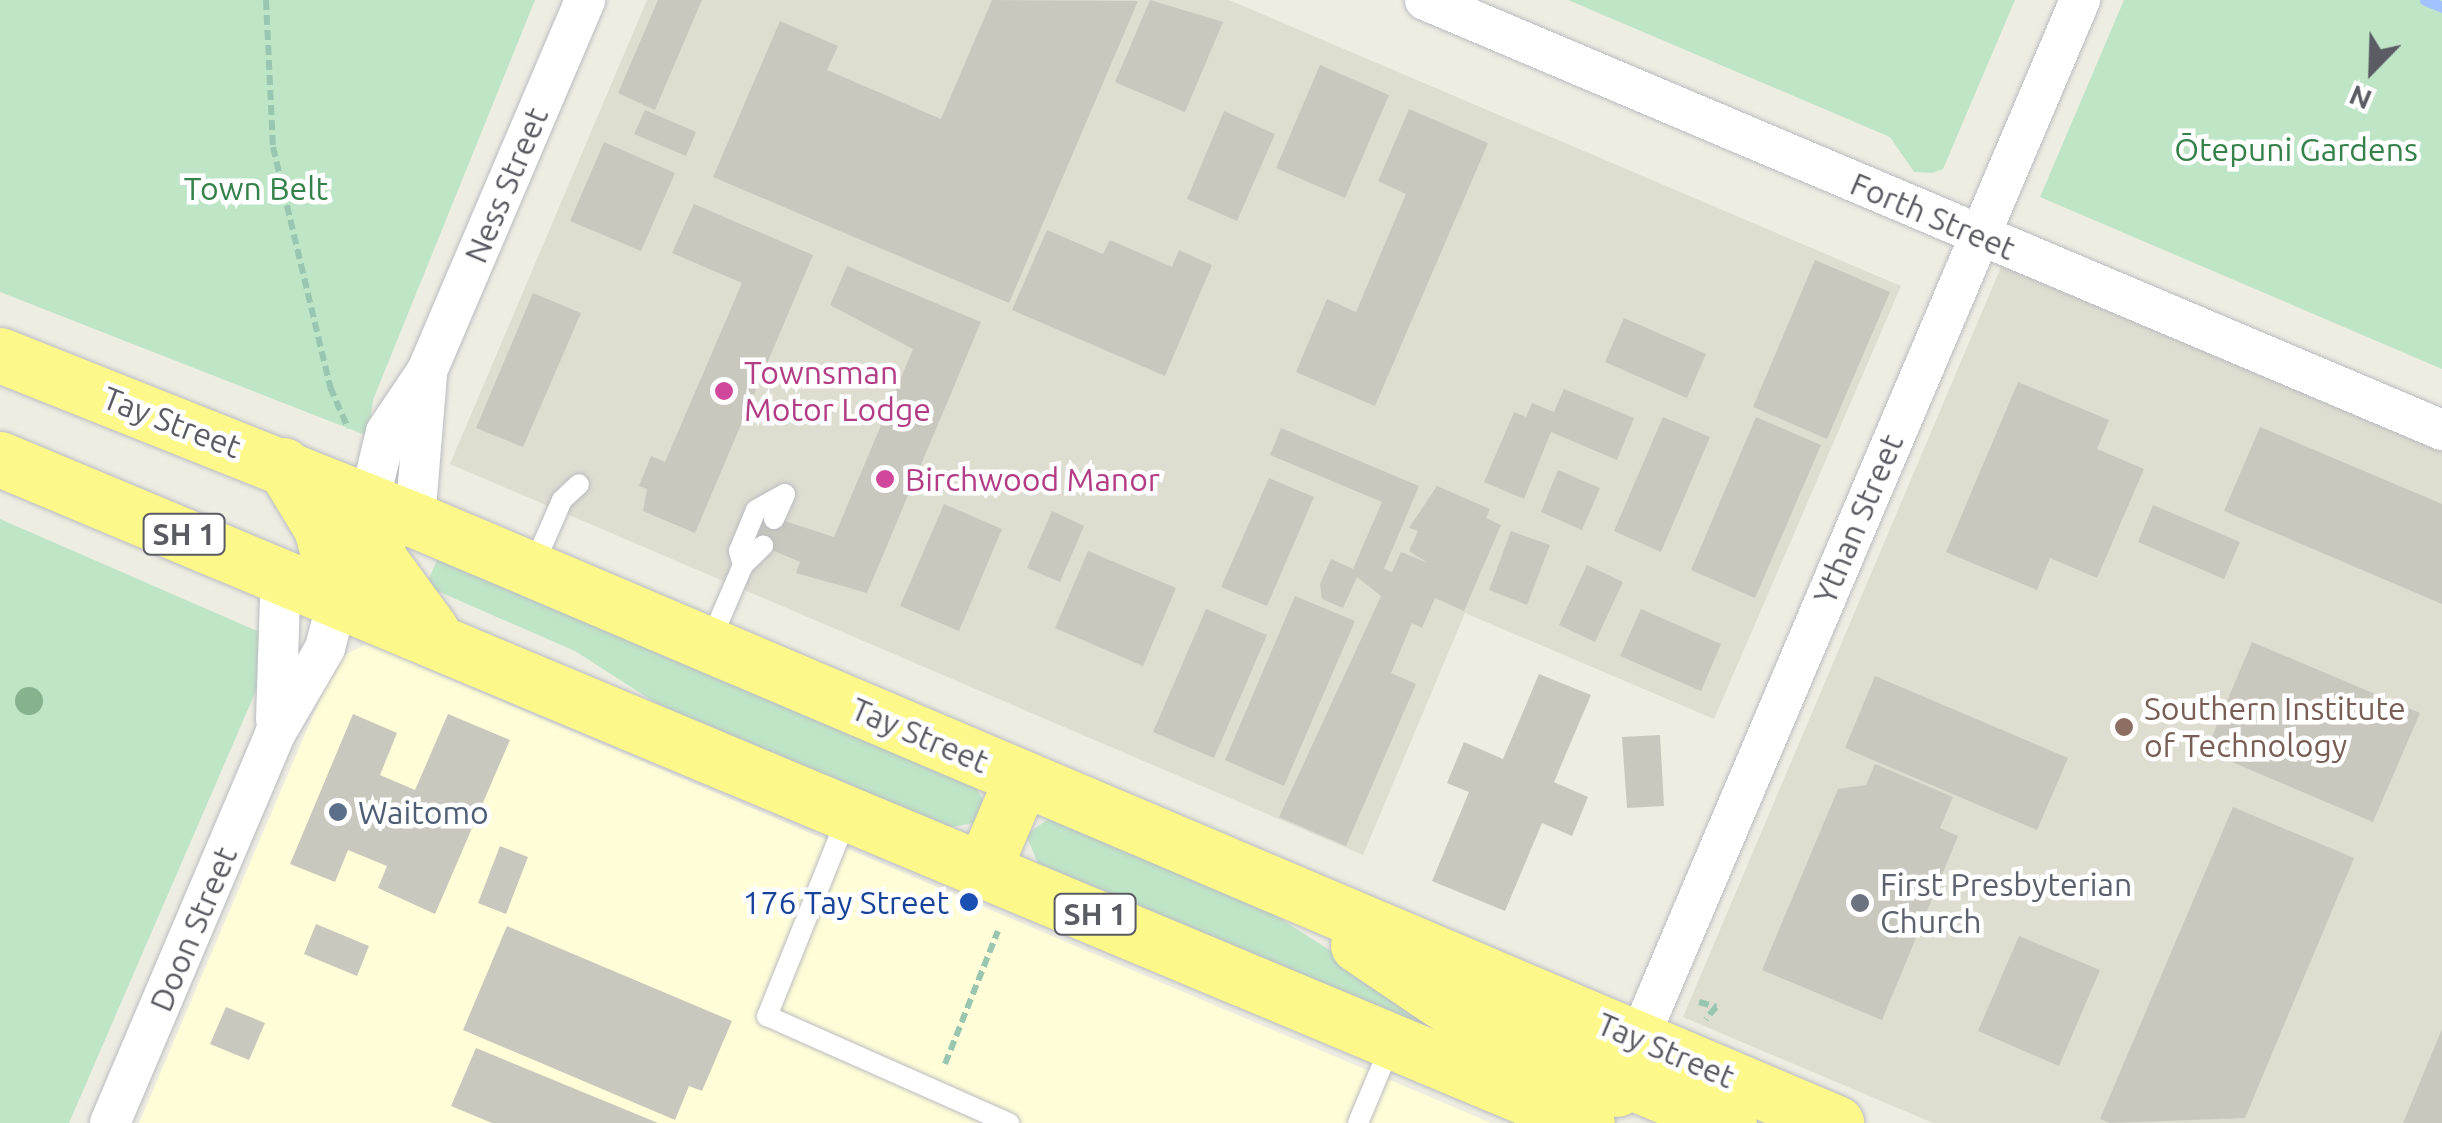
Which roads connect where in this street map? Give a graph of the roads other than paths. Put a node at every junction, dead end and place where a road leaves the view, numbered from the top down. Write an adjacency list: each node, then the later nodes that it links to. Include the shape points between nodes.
1 (585, 0): 10 (street, Ness Street, via 427,371 381,443)
2 (1425, 0): 4 (street, Forth Street)
3 (2080, 0): 4 (street, Ythan Street)
4 (1979, 235): 6 (street, Forth Street); 24 (street, Ythan Street)
5 (0, 355): 8 (highway, Tay Street / SH 1)
6 (2442, 430)
7 (0, 459): 15 (highway, Tay Street / SH 1)
8 (283, 465): 10 (highway, Tay Street / SH 1); 16 (highway, via 321,528)
9 (579, 484): 14 (lane, via 562,500)
10 (392, 511): 14 (highway, Tay Street / SH 1); 17 (highway, via 380,559)
11 (774, 519): 13 (lane, via 785,494 756,510 739,551)
12 (763, 546): 13 (lane)
13 (743, 565): 18 (lane)
14 (532, 570): 18 (highway, Tay Street / SH 1)
15 (281, 571): 16 (highway, Tay Street / SH 1); 19 (street, Doon Street, via 286,632)
16 (339, 594): 17 (highway, Tay Street / SH 1); 19 (street, Doon Street, via 325,648)
17 (433, 633): 21 (highway, Tay Street / SH 1)
18 (708, 646): 20 (highway, Tay Street / SH 1)
19 (275, 734): 25 (street, Doon Street)
20 (1022, 778): 22 (highway); 24 (highway, Tay Street / SH 1, via 1232,868)
21 (850, 810): 22 (highway, Tay Street / SH 1); 26 (lane, via 768,1016)
22 (984, 867): 23 (highway, Tay Street / SH 1)
23 (1393, 1040): 24 (highway, Tay Street / SH 1); 27 (lane)
24 (1613, 1090): 28 (highway); 29 (highway, Tay Street / SH 1)
25 (110, 1123)
26 (1009, 1123)
27 (1358, 1123)
28 (1729, 1123)
29 (1836, 1123)

